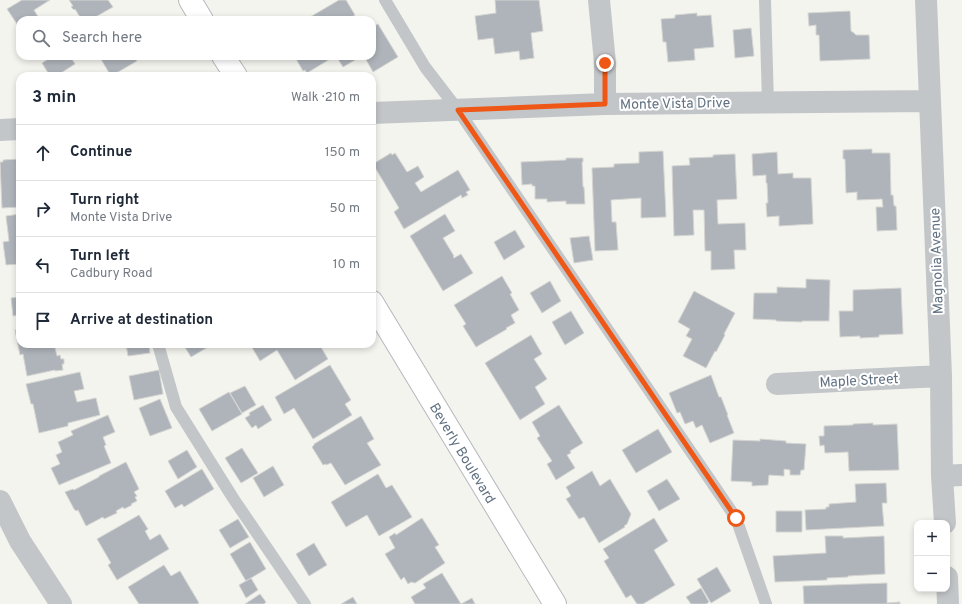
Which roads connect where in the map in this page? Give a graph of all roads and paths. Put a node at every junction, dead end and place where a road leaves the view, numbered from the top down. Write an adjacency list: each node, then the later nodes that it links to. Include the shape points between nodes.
1 (190, 0): 6 (main road)
2 (385, 0): 12 (lane, via 425,67)
3 (599, 0): 11 (street, via 605,63)
4 (765, 0): 10 (lane)
5 (926, 0): 9 (street, Magnolia Avenue)
6 (200, 16)
7 (226, 60): 8 (main road)
8 (234, 72)
9 (930, 101): 10 (street, Monte Vista Drive); 18 (street, Magnolia Avenue)
10 (768, 102): 11 (street, Monte Vista Drive)
11 (605, 104): 12 (street, Monte Vista Drive)
12 (458, 110): 13 (street, Monte Vista Drive); 27 (lane, via 736,518)
13 (376, 113)
14 (16, 129): 15 (street)
15 (0, 130)
16 (376, 309): 26 (main road, Beverly Boulevard)
17 (159, 348): 25 (lane, via 176,407)
18 (941, 376): 19 (street, Maple Street); 20 (street, Magnolia Avenue)
19 (777, 384)
20 (952, 475): 22 (street, Magnolia Avenue)
21 (0, 501): 24 (street, via 20,541)
22 (945, 520)
23 (948, 592): 28 (street)
24 (60, 604)
25 (305, 604)
26 (554, 604)
27 (766, 604)
28 (948, 604)

